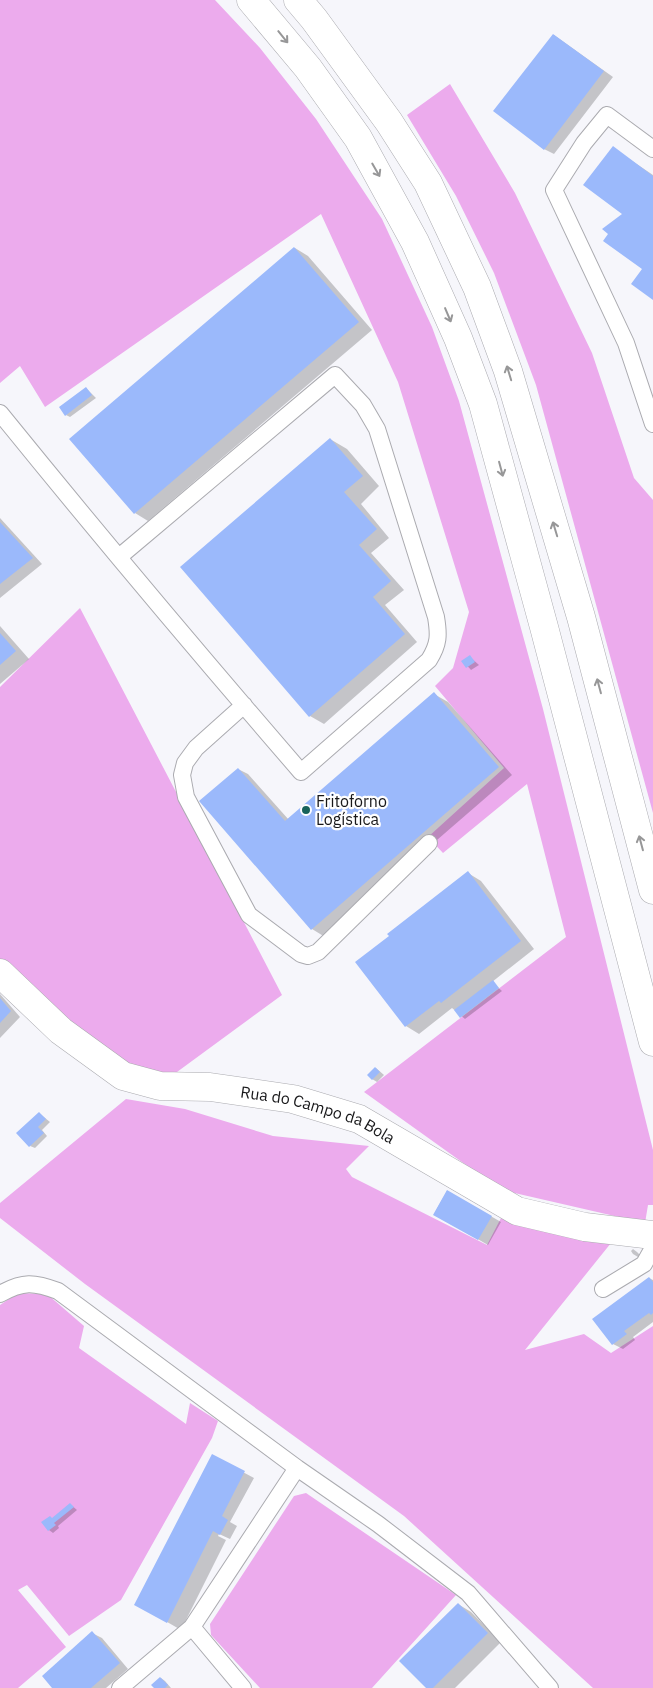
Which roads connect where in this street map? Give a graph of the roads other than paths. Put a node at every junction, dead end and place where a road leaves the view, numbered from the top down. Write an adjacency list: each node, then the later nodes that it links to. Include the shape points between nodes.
1 (251, 0): 11 (main road, one-way to 11, via 308,68 358,138 415,242 458,338 485,413)
2 (298, 0): 9 (main road, one-way to 2, via 581,617 508,370 477,287 428,183 389,122)
3 (653, 149): 5 (lane, via 607,115 584,143 554,190 626,343)
4 (0, 413): 6 (lane)
5 (653, 424)
6 (119, 557): 7 (lane); 7 (lane, via 335,375 363,405 377,429 436,617 437,647 429,660 301,772)
7 (244, 706): 8 (lane, via 196,748 185,763 182,775 186,797 256,923 301,954 308,956 318,952)
8 (429, 843)
9 (653, 890)
10 (0, 974): 12 (main road, Rua do Campo da Bola, via 61,1031 123,1076 160,1086 210,1087 293,1099 359,1119 516,1211 585,1227)
11 (653, 1042)
12 (653, 1235)
13 (653, 1248): 14 (lane, via 644,1264)
14 (603, 1289)
15 (0, 1294): 16 (lane, via 24,1284 38,1284 58,1291)
16 (297, 1468): 17 (lane); 20 (lane, via 378,1524 468,1593)
17 (192, 1627): 18 (lane); 19 (lane)
18 (127, 1686)
19 (243, 1688)
20 (550, 1688)

